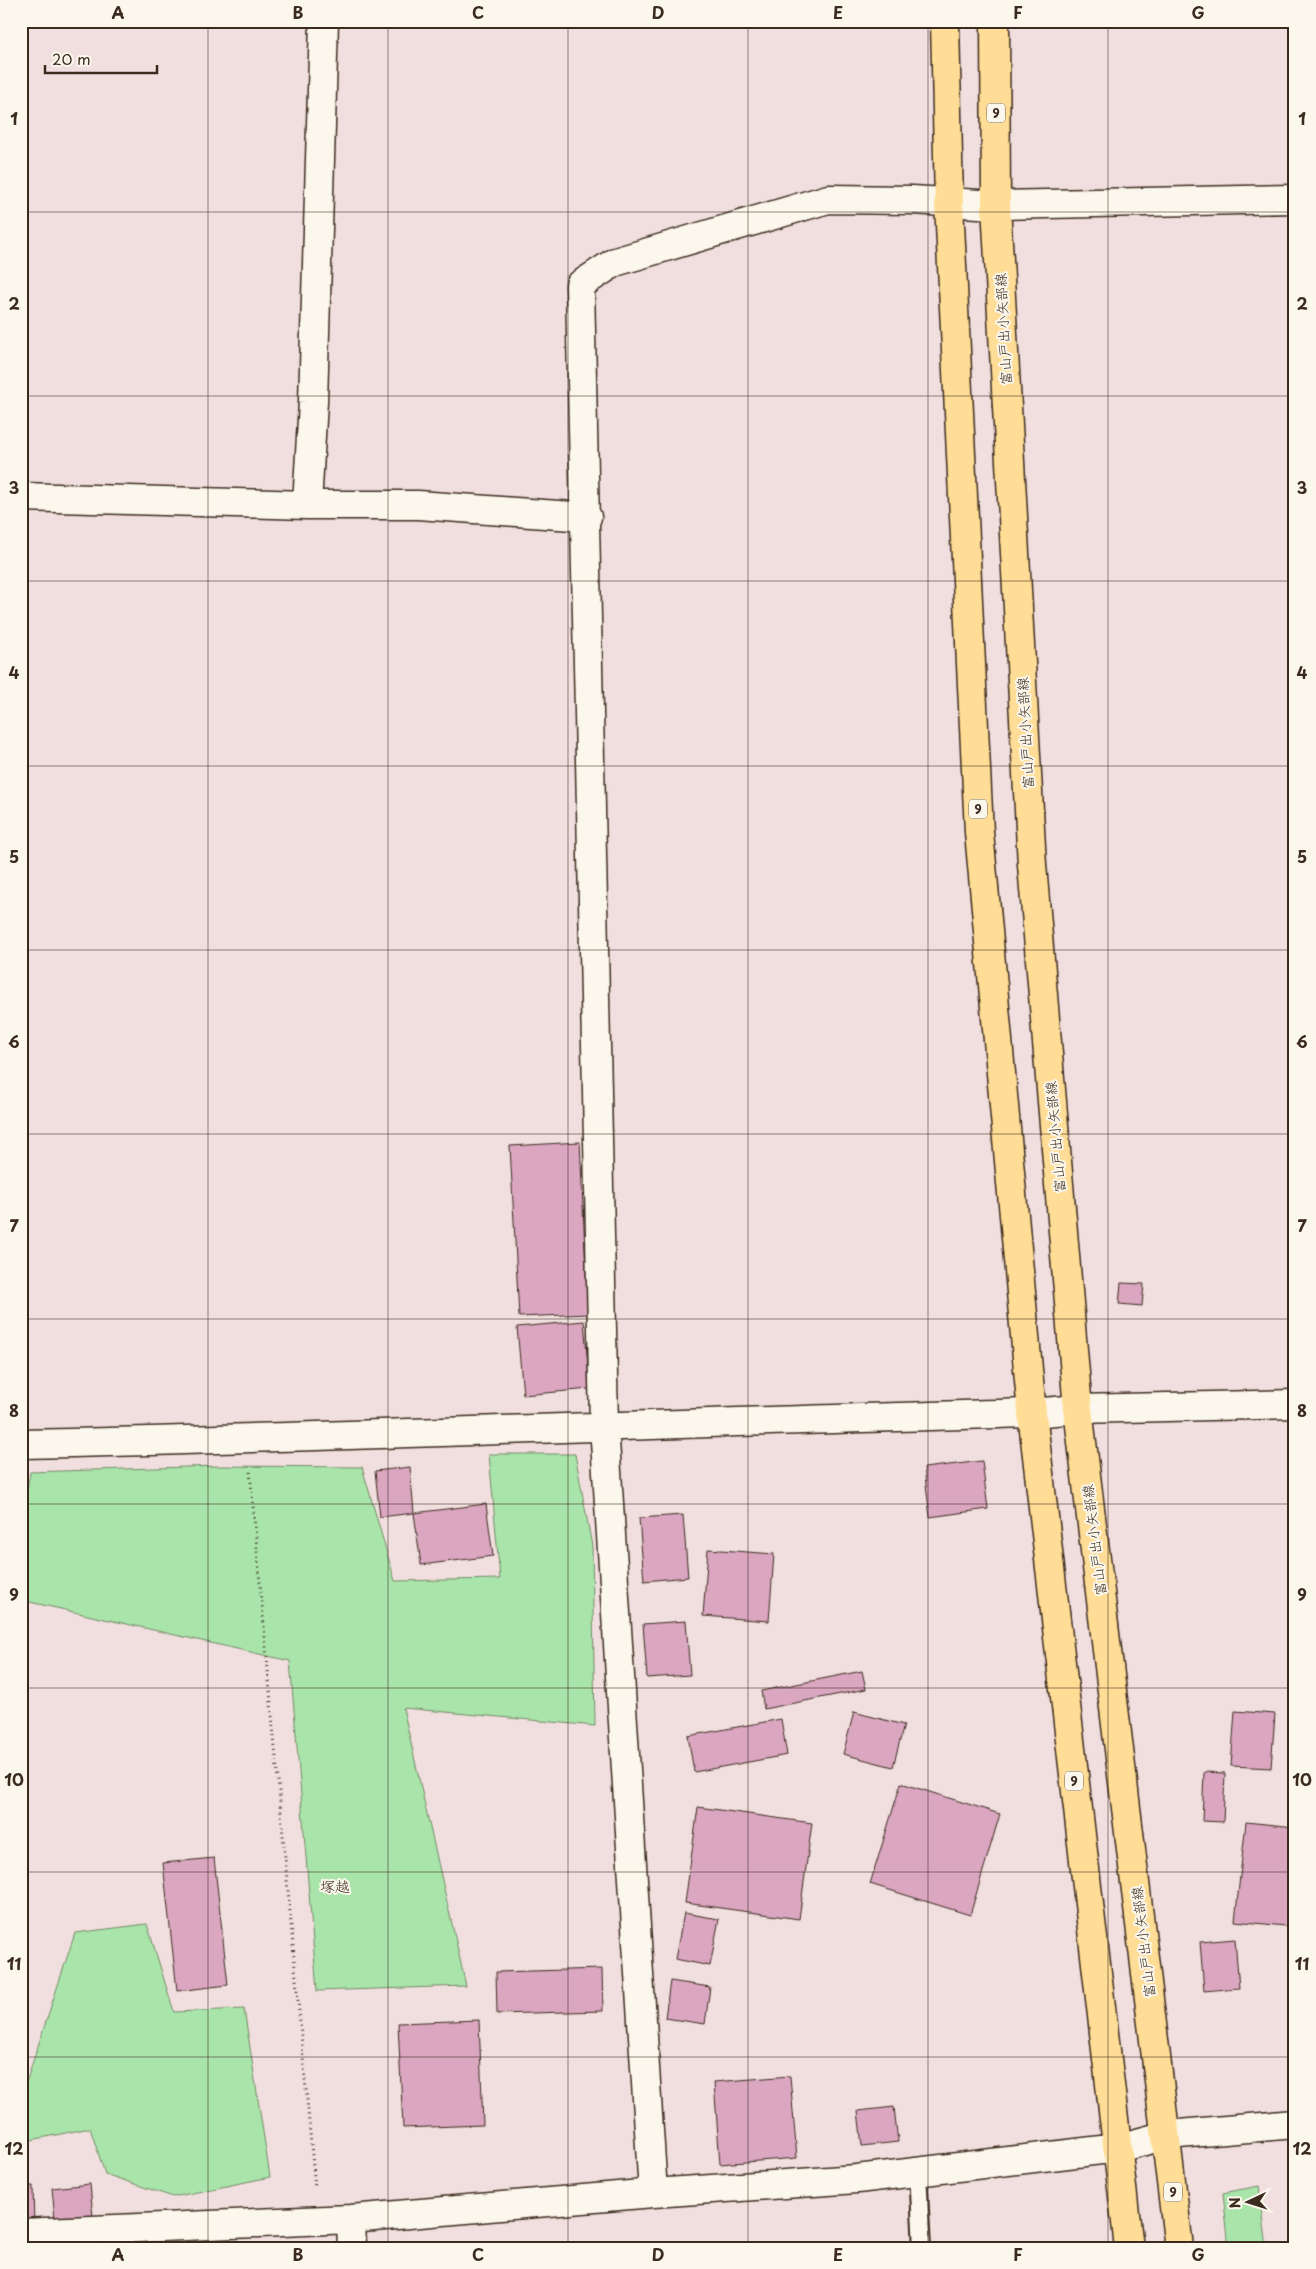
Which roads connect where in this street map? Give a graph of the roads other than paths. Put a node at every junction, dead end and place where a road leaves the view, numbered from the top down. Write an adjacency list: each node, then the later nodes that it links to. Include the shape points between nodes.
1 (324, 21): 8 (street)
2 (945, 21): 5 (main road, 9)
3 (995, 21): 6 (main road, 富山戸出小矢部線 / 9)
4 (1295, 199): 6 (street)
5 (949, 203): 6 (street); 9 (street, via 828,199 614,262 580,285); 12 (main road, 9, via 979,832)
6 (996, 205): 11 (main road, 富山戸出小矢部線 / 9, via 1032,865)
7 (21, 497): 8 (street)
8 (307, 506): 9 (street, via 418,505)
9 (587, 517): 13 (street)
10 (1295, 1404): 11 (street)
11 (1078, 1409): 12 (street); 16 (main road, 富山戸出小矢部線 / 9)
12 (1032, 1413): 13 (street); 17 (main road, 9)
13 (604, 1425): 14 (street); 19 (street)
14 (21, 1444)
15 (1295, 2124): 16 (street)
16 (1167, 2135): 17 (street); 25 (main road, 富山戸出小矢部線 / 9)
17 (1118, 2148): 18 (street); 24 (main road, 9)
18 (918, 2172): 19 (street); 23 (lane)
19 (653, 2193): 20 (street)
20 (351, 2219): 21 (street); 22 (street)
21 (21, 2233)
22 (352, 2248)
23 (922, 2248)
24 (1128, 2248)
25 (1179, 2248)

